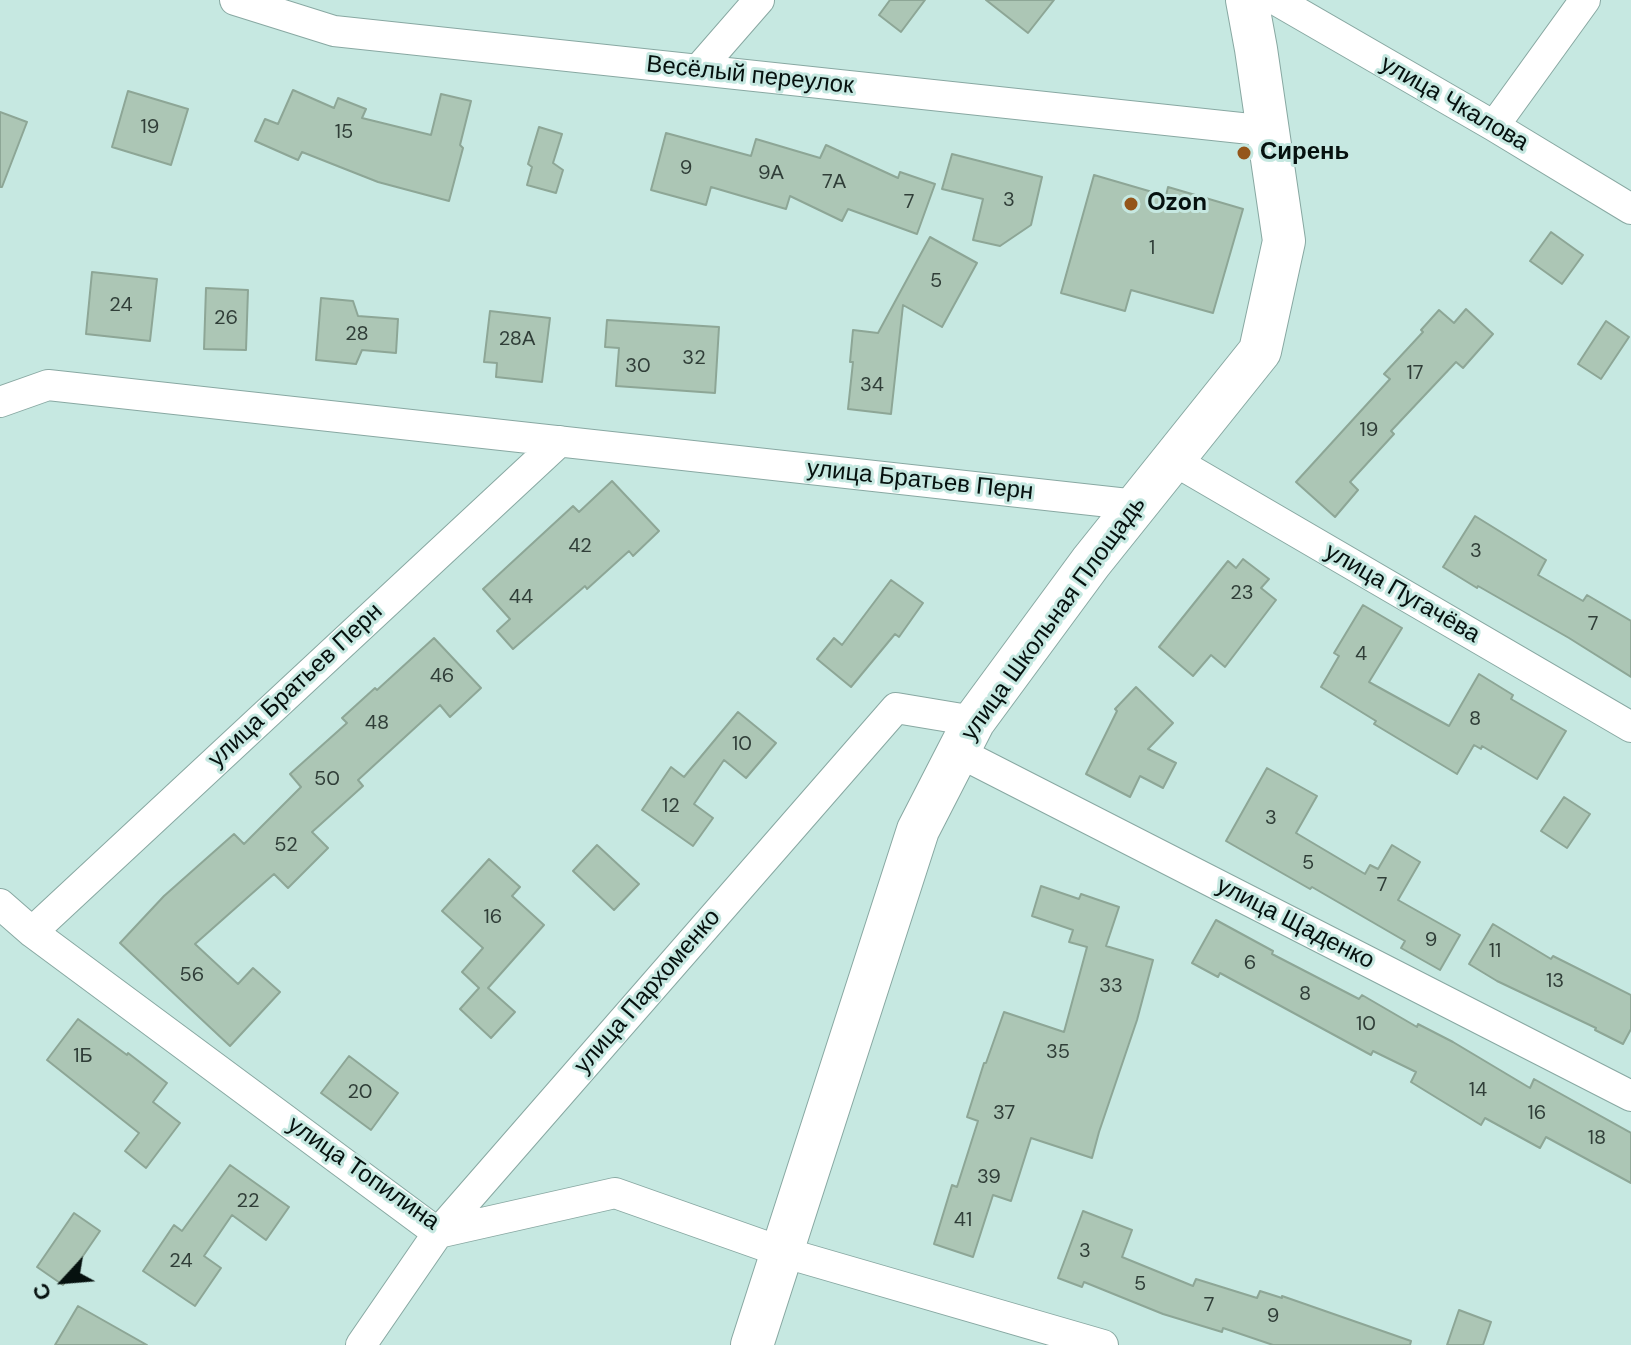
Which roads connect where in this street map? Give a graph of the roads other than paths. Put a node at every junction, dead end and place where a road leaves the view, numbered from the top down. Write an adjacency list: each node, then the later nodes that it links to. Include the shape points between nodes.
1 (235, 0): 6 (street, Весёлый переулок, via 334,31)
2 (759, 0): 6 (street)
3 (1247, 0): 8 (main road, улица Школьная Площадь)
4 (1276, 0): 7 (street, улица Чкалова)
5 (1585, 0): 7 (street)
6 (698, 70): 8 (street, Весёлый переулок)
7 (1494, 126): 9 (street, улица Чкалова)
8 (1269, 131): 12 (main road, улица Школьная Площадь, via 1284,241 1260,351)
9 (1631, 209)
10 (0, 402): 11 (street, улица Братьев Перн, via 48,385)
11 (560, 441): 13 (street, улица Братьев Перн); 17 (street, улица Братьев Перн)
12 (1173, 460): 13 (main road, улица Школьная Площадь); 14 (street, улица Пугачёва)
13 (1137, 505): 15 (main road, улица Школьная Площадь)
14 (1631, 727)
15 (966, 736): 18 (street, улица Щаденко); 19 (street, улица Пархоменко, via 896,708); 20 (main road, улица Школьная Площадь, via 918,830)
16 (0, 904): 17 (street, улица Топилина)
17 (32, 932): 19 (street, улица Топилина)
18 (1631, 1096)
19 (438, 1233): 20 (street, улица Топилина, via 615,1193); 21 (street, улица Пархоменко)
20 (782, 1252): 22 (main road, улица Школьная Площадь); 23 (street, улица Топилина)
21 (361, 1345)
22 (752, 1345)
23 (1103, 1345)

